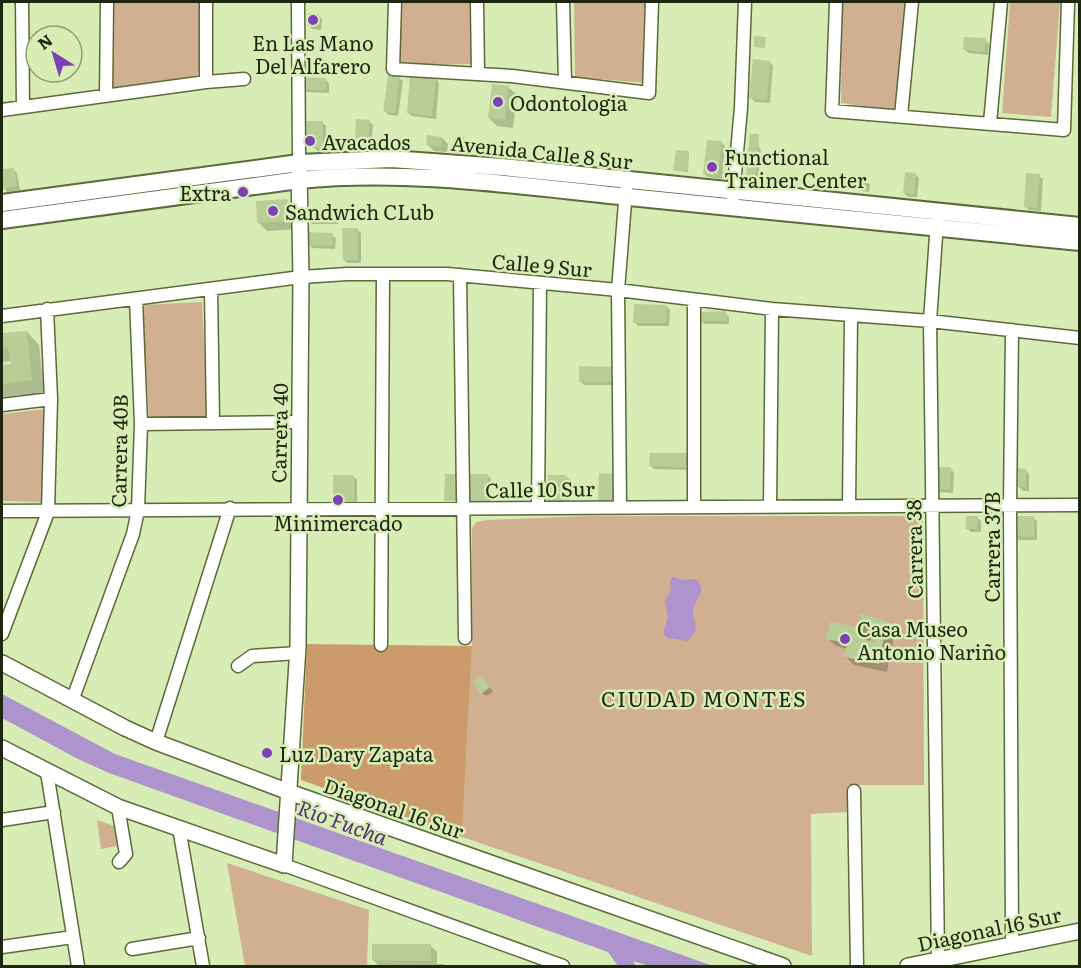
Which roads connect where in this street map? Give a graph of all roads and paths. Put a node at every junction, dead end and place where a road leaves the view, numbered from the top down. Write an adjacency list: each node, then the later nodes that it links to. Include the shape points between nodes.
1 (22, 2): 19 (street)
2 (107, 2): 18 (street)
3 (206, 2): 16 (street)
4 (298, 2): 23 (street, Carrera 40)
5 (395, 2): 14 (street, via 393,69)
6 (477, 2): 14 (street)
7 (563, 2): 17 (street)
8 (652, 2): 17 (street, via 649,93)
9 (745, 2): 25 (street)
10 (836, 2): 21 (street, via 832,111)
11 (912, 2): 21 (street)
12 (1001, 2): 22 (street)
13 (1068, 2): 22 (street, via 1064,130)
14 (478, 73): 17 (street)
15 (244, 79): 16 (street)
16 (206, 81): 18 (street)
17 (565, 82)
18 (106, 96): 19 (street)
19 (23, 107): 20 (street)
20 (2, 110)
21 (901, 116): 22 (street)
22 (990, 123)
23 (299, 171): 24 (main road, Avenida Calle 8 Sur); 26 (main road, Avenida Calle 8 Sur); 27 (main road, Avenida Calle 8 Sur); 33 (street, Carrera 40)
24 (626, 188): 25 (main road, Avenida Calle 8 Sur); 36 (street)
25 (733, 199): 28 (main road, Avenida Calle 8 Sur)
26 (2, 203)
27 (2, 220)
28 (938, 220): 29 (main road, Avenida Calle 8 Sur); 30 (main road, Avenida Calle 8 Sur); 43 (street, Carrera 38)
29 (1080, 226)
30 (1080, 242)
31 (383, 273): 32 (street, Calle 9 Sur); 33 (street, Calle 9 Sur); 57 (street)
32 (460, 275): 34 (street, Calle 9 Sur); 62 (street)
33 (301, 276): 35 (street, Calle 9 Sur); 48 (street, Carrera 40)
34 (540, 283): 36 (street, Calle 9 Sur); 58 (street)
35 (211, 289): 37 (street, Calle 9 Sur); 49 (street)
36 (618, 290): 38 (street, Calle 9 Sur); 59 (street)
37 (136, 299): 39 (street, Calle 9 Sur); 50 (street, Carrera 40B)
38 (694, 301): 40 (street, Calle 9 Sur); 53 (street)
39 (47, 309): 41 (street, Calle 9 Sur); 46 (street)
40 (772, 309): 42 (street, Calle 9 Sur); 54 (street)
41 (2, 316)
42 (851, 316): 43 (street, Calle 9 Sur); 55 (street)
43 (930, 321): 44 (street, Calle 9 Sur); 56 (street, Carrera 38)
44 (1012, 330): 45 (street, Calle 9 Sur); 52 (street, Carrera 37B)
45 (1080, 338)
46 (51, 399): 47 (street); 65 (street)
47 (2, 405)
48 (299, 422): 49 (street); 61 (street, Carrera 40)
49 (213, 423): 50 (street)
50 (141, 424): 63 (street, Carrera 40B)
51 (1080, 504): 52 (street, Calle 10 Sur)
52 (1010, 505): 56 (street, Calle 10 Sur); 87 (street, Carrera 37B)
53 (694, 506): 54 (street, Calle 10 Sur); 59 (street, Calle 10 Sur)
54 (770, 506): 55 (street, Calle 10 Sur)
55 (849, 506): 56 (street, Calle 10 Sur)
56 (932, 506): 90 (street, Carrera 38)
57 (383, 507): 61 (street, Calle 10 Sur); 62 (street, Calle 10 Sur); 68 (street)
58 (538, 507): 59 (street, Calle 10 Sur); 62 (street, Calle 10 Sur)
59 (620, 507)
60 (230, 508): 61 (street, Calle 10 Sur); 63 (street, Calle 10 Sur); 73 (street)
61 (298, 508): 69 (street, Carrera 40)
62 (464, 509): 67 (street)
63 (138, 510): 65 (street, Calle 10 Sur); 72 (street, Carrera 40B, via 133,534)
64 (2, 511): 65 (street, Calle 10 Sur)
65 (48, 512): 66 (street)
66 (2, 634)
67 (465, 638)
68 (381, 645)
69 (298, 653): 71 (street, via 252,656); 77 (street, Carrera 40)
70 (2, 663): 72 (street, Diagonal 16 Sur)
71 (238, 666)
72 (72, 701): 73 (street, Diagonal 16 Sur)
73 (156, 742): 77 (street, Diagonal 16 Sur)
74 (2, 748): 75 (street)
75 (47, 772): 78 (street); 79 (street)
76 (854, 791): 95 (street)
77 (289, 798): 83 (street, Carrera 40); 94 (street, Diagonal 16 Sur)
78 (118, 807): 81 (street); 82 (street, via 126,854)
79 (54, 812): 80 (street); 85 (street)
80 (2, 820)
81 (179, 828): 83 (street); 86 (street)
82 (119, 862)
83 (284, 865): 93 (street)
84 (1080, 931): 87 (street, Diagonal 16 Sur)
85 (74, 937): 88 (street); 91 (street)
86 (200, 938): 89 (street); 92 (street)
87 (1012, 944): 90 (street, Diagonal 16 Sur)
88 (2, 946)
89 (132, 949)
90 (938, 959): 96 (street, Diagonal 16 Sur)
91 (78, 966)
92 (203, 966)
93 (563, 966)
94 (783, 966)
95 (857, 966)
96 (908, 966)

